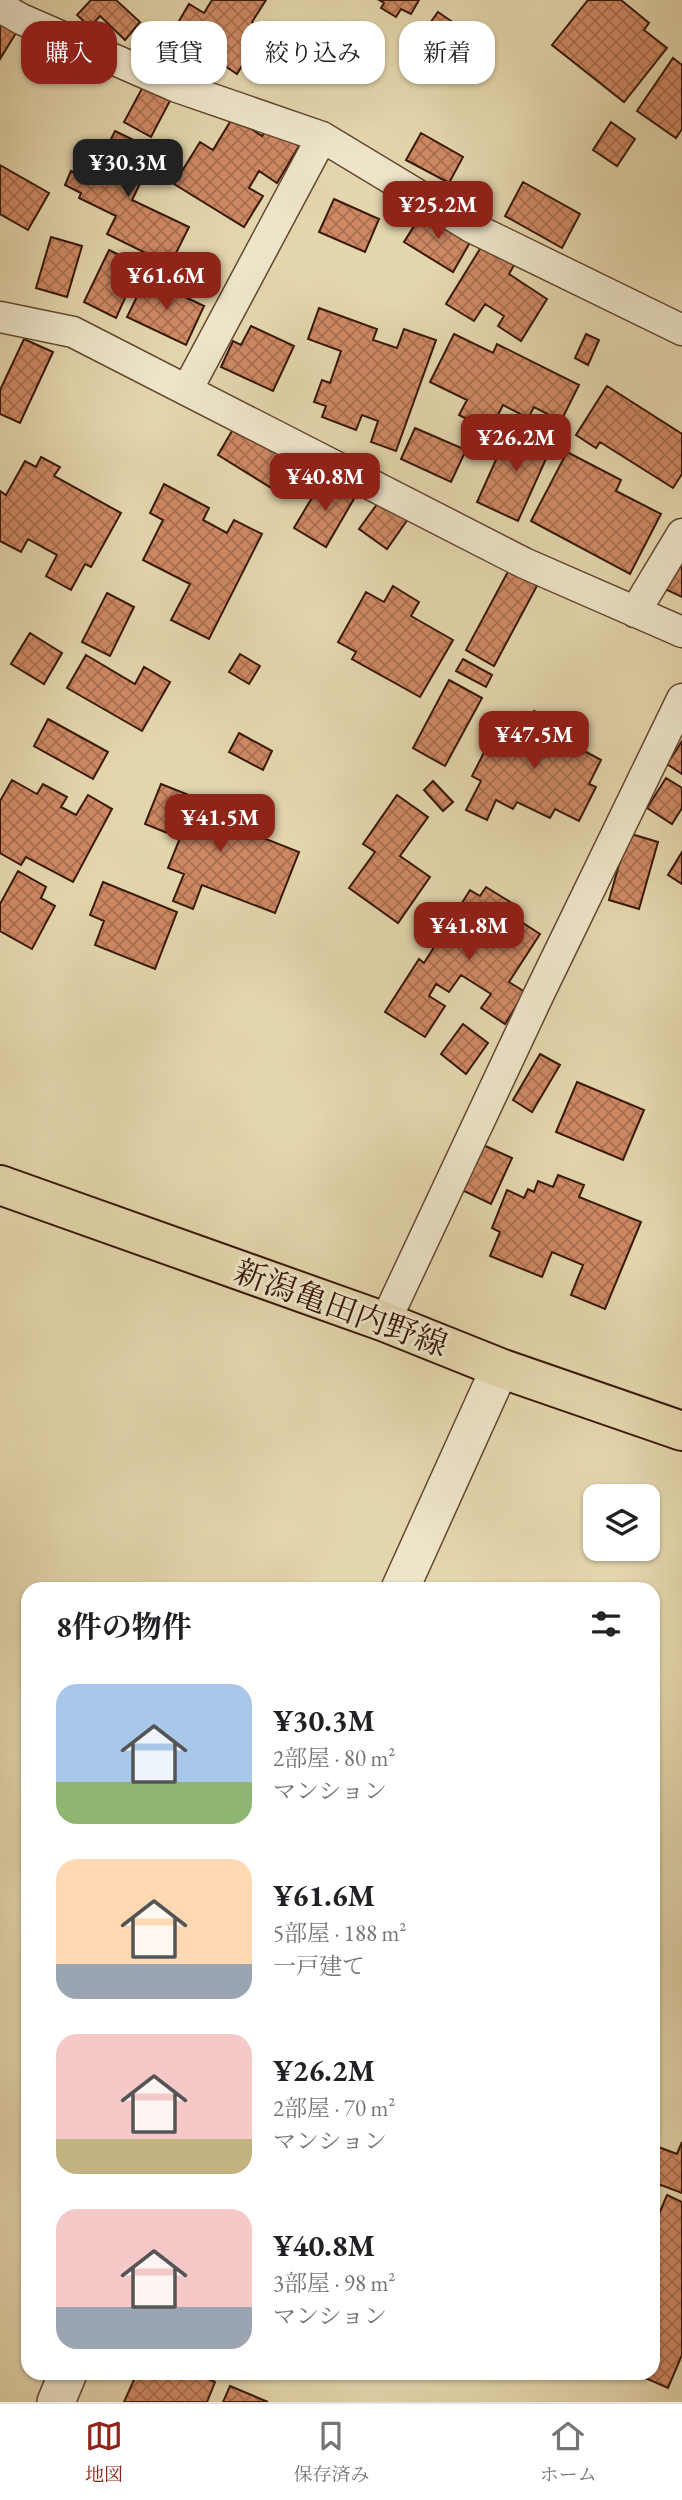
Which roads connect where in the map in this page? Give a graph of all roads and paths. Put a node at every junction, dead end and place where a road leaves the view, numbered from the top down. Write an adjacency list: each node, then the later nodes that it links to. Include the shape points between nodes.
1 (0, 7): 2 (street, via 177,87)
2 (322, 137): 4 (street, via 471,227); 5 (street)
3 (0, 317): 5 (street, via 73,332)
4 (682, 330)
5 (187, 390): 7 (street, via 524,563)
6 (682, 534): 7 (street)
7 (635, 611): 8 (street)
8 (682, 632)
9 (682, 699): 11 (street)
10 (0, 1185): 11 (main road, 新潟亀田内野線)
11 (385, 1322): 12 (main road, 新潟亀田内野線)
12 (500, 1368): 13 (main road, 新潟亀田内野線); 14 (street)
13 (682, 1431)
14 (403, 1582)
15 (65, 2380): 16 (street)
16 (56, 2402)

